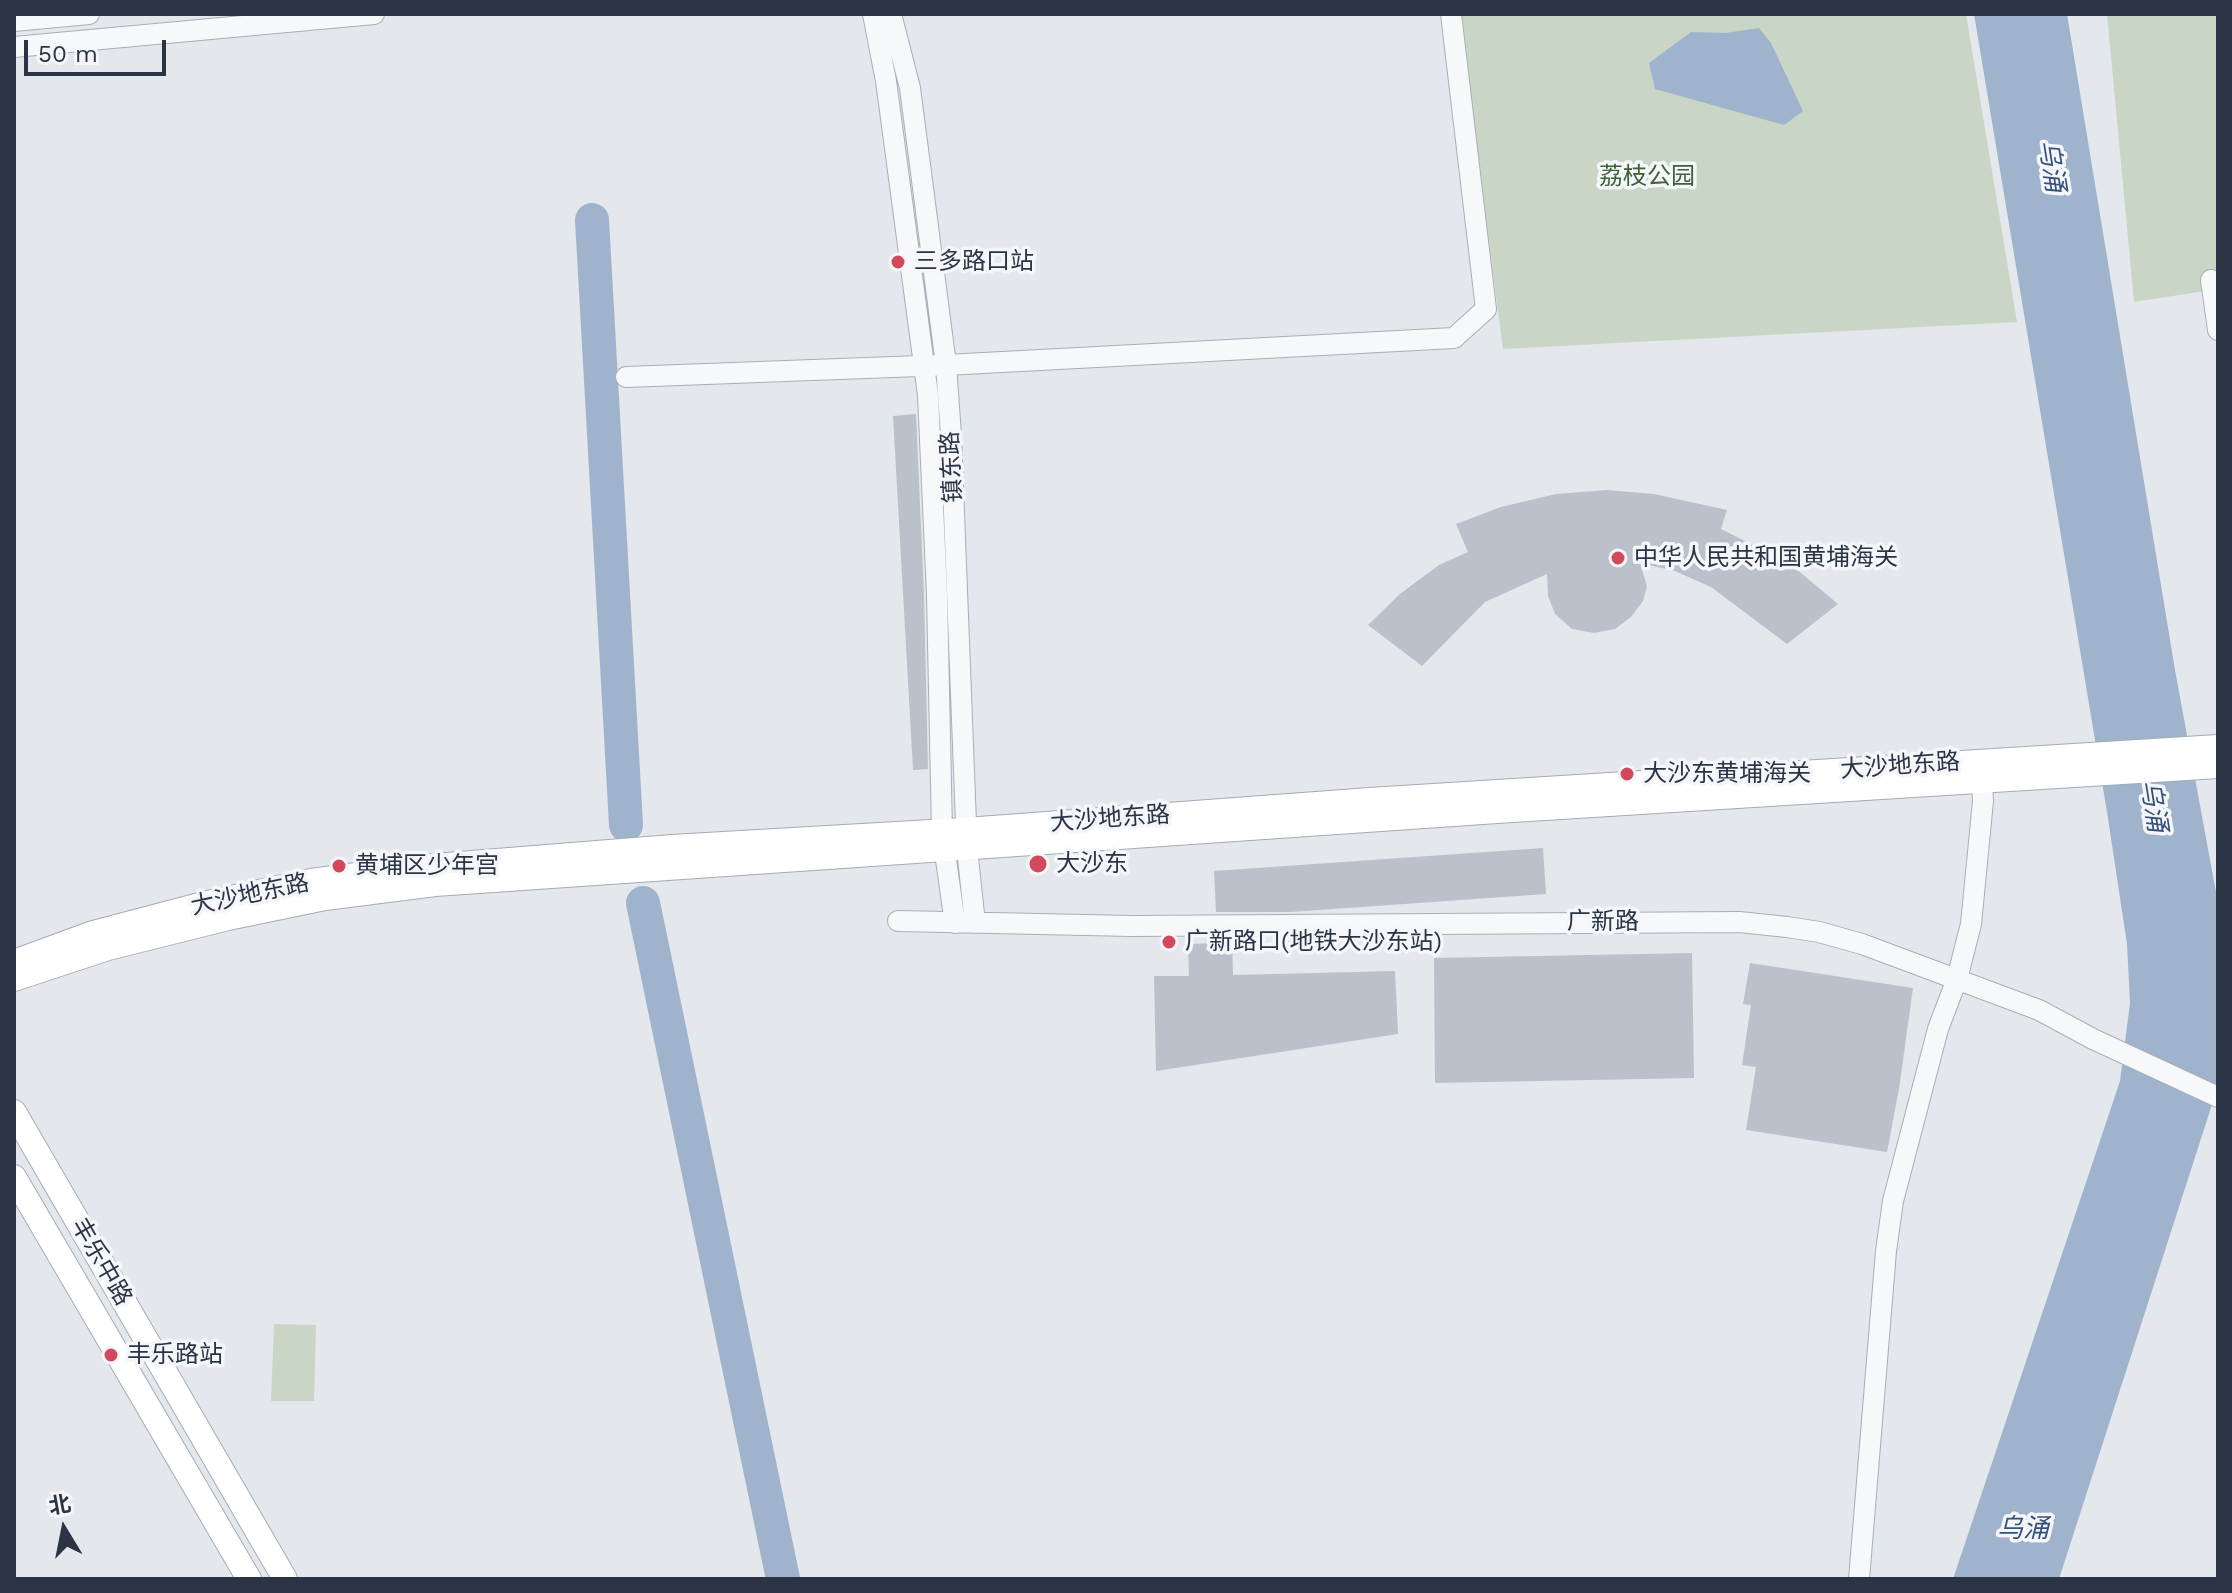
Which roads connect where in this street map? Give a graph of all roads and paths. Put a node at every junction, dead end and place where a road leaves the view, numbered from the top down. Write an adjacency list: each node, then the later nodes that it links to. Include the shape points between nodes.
1 (89, 14): 6 (street)
2 (374, 14): 7 (street)
3 (873, 14): 11 (street, 镇东路)
4 (891, 14): 10 (street, 镇东路, via 910,88)
5 (1451, 14): 10 (street, via 1486,309 1454,338)
6 (14, 21)
7 (14, 47)
8 (2211, 280): 9 (street)
9 (2218, 330)
10 (946, 365): 11 (street); 15 (street, 镇东路)
11 (924, 366): 12 (street); 15 (street, 镇东路)
12 (626, 377)
13 (2212, 757): 14 (main road, 大沙地东路)
14 (1982, 772): 15 (main road, 大沙地东路, via 1384,799); 20 (street, via 1971,924)
15 (955, 840): 17 (street, 镇东路); 18 (main road, 大沙地东路, via 657,848 352,875 153,916); 19 (main road, 大沙地东路, via 379,890 173,930)
16 (898, 921): 17 (street, 广新路)
17 (965, 923): 20 (street, 广新路, via 1739,922 1819,932)
18 (14, 962)
19 (14, 979)
20 (1957, 979): 21 (street, 广新路, via 2039,1010); 26 (street, via 1938,1029 1893,1201)
21 (2218, 1097)
22 (14, 1112): 25 (main road, 丰乐中路)
23 (14, 1177): 24 (main road, 丰乐中路)
24 (249, 1579)
25 (285, 1579)
26 (1859, 1579)

